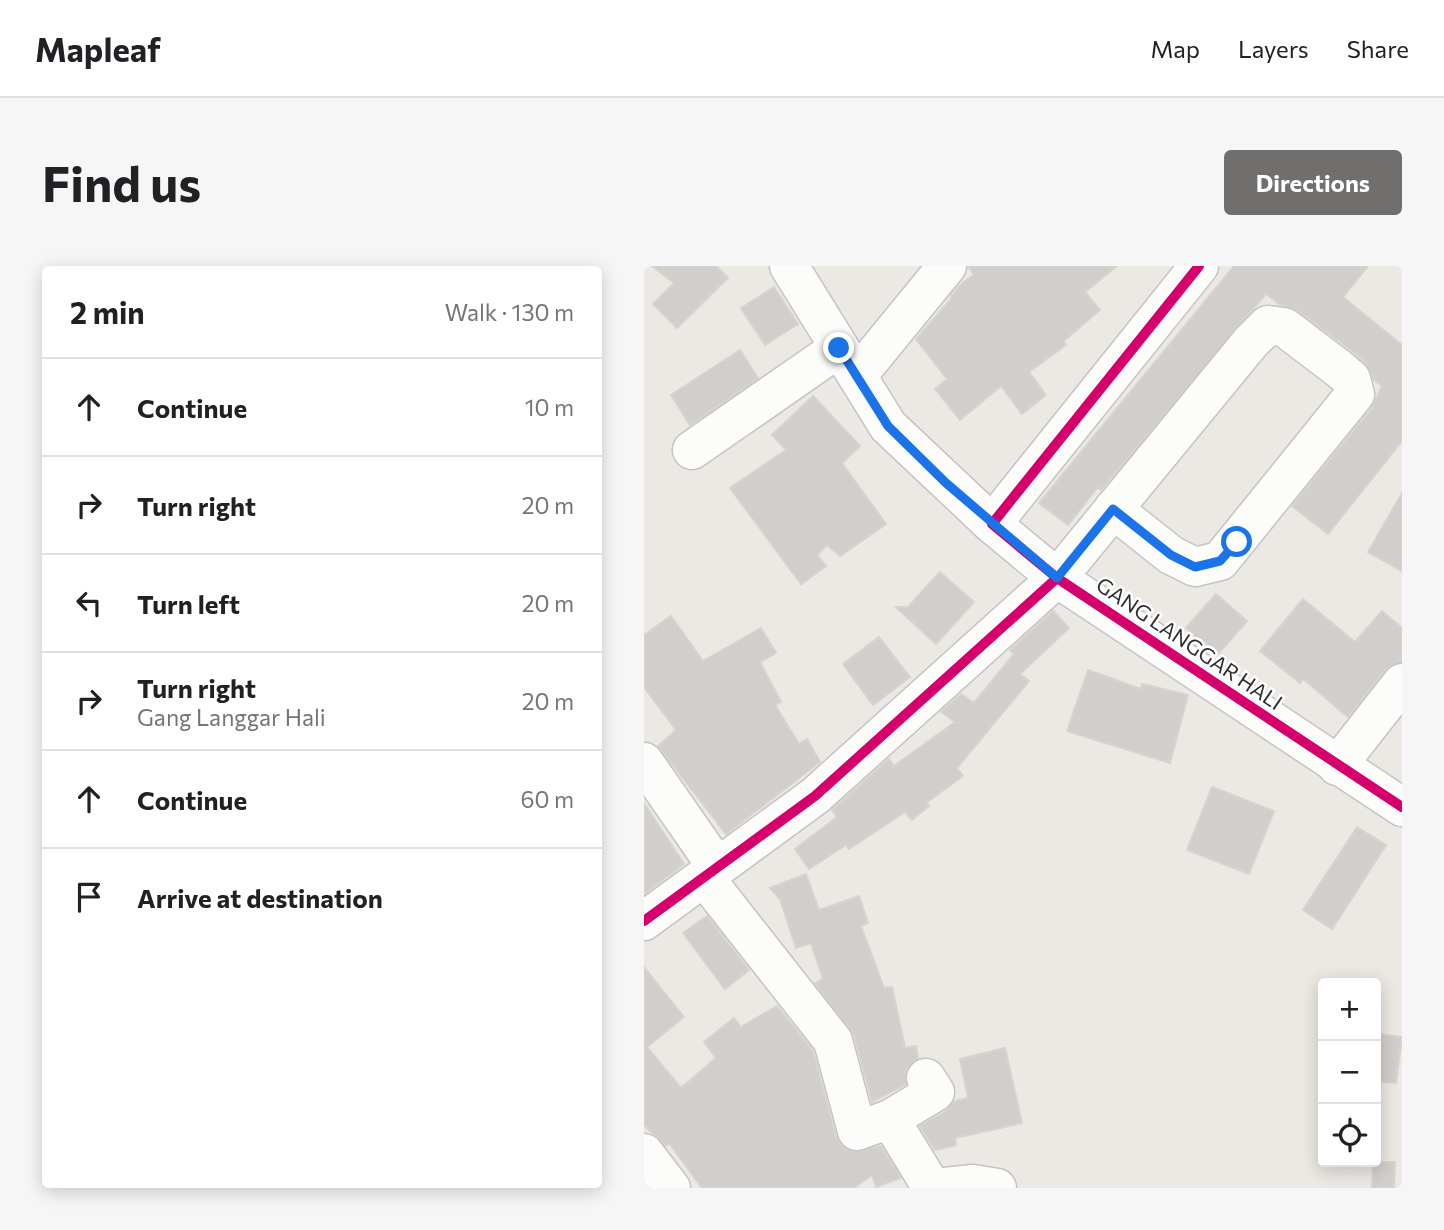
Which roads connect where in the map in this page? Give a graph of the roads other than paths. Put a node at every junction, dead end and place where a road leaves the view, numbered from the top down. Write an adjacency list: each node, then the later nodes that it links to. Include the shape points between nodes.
1 (789, 266): 4 (street, GANG LANGGAR HALI)
2 (947, 266): 4 (street)
3 (1199, 266): 7 (street)
4 (848, 362): 5 (street); 7 (street, GANG LANGGAR HALI, via 888,426)
5 (692, 450)
6 (1113, 509): 6 (street, via 1171,555 1195,567 1220,561 1355,394 1350,379 1284,327 1268,325); 8 (street)
7 (992, 523): 8 (street, GANG LANGGAR HALI)
8 (1057, 578): 11 (street, GANG LANGGAR HALI); 13 (street, via 815,796)
9 (1402, 683): 11 (street)
10 (644, 762): 13 (street)
11 (1337, 766): 12 (street, GANG LANGGAR HALI)
12 (1402, 807)
13 (711, 872): 14 (street); 16 (street, via 832,1041 857,1131)
14 (644, 920)
15 (926, 1078): 16 (street, via 935,1093)
16 (890, 1119): 19 (street)
17 (644, 1153): 18 (street)
18 (671, 1188)
19 (934, 1188): 20 (street, via 973,1184)
20 (997, 1188)

